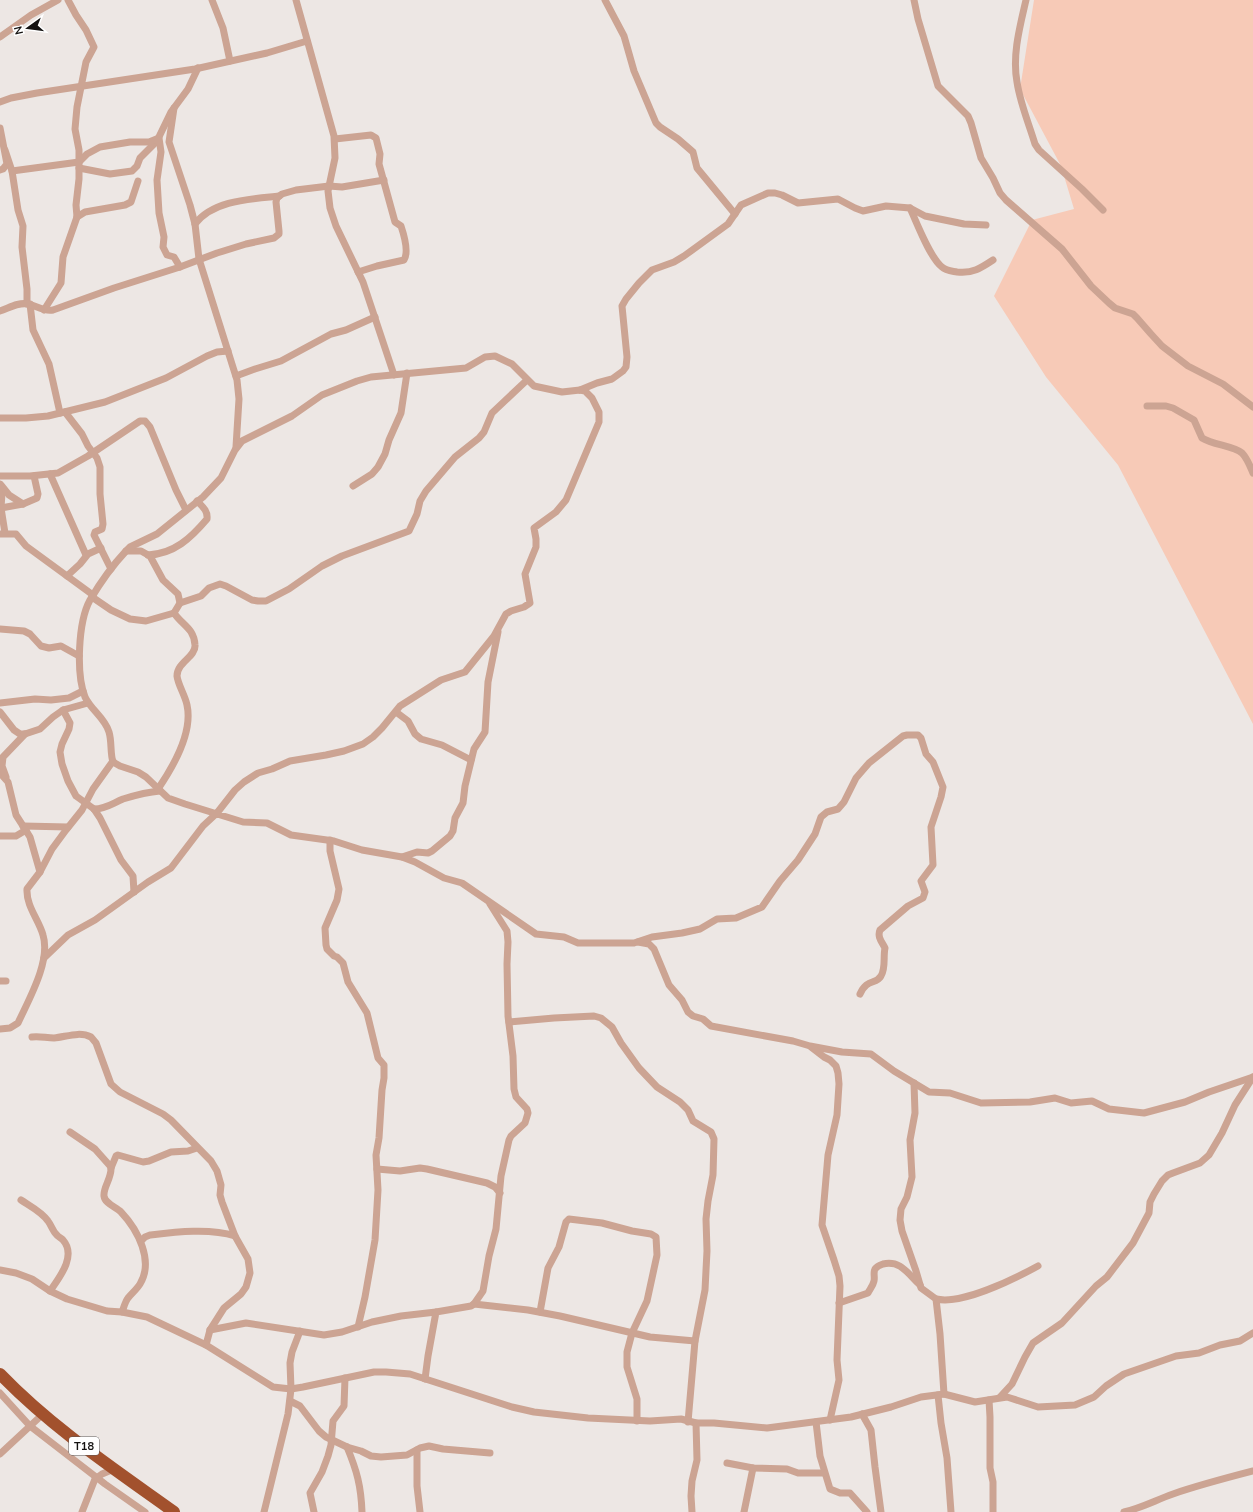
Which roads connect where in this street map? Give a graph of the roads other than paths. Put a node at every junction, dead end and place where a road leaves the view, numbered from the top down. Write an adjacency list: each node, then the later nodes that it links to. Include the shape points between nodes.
1 (58, 0): 8 (street)
2 (68, 0): 12 (street, via 94,47 86,62)
3 (212, 0): 10 (street, via 223,28)
4 (296, 0): 9 (street)
5 (605, 0): 28 (street, via 624,36 634,71 656,123 693,152 697,168)
6 (914, 0): 47 (street, via 938,86 968,116 981,158 1000,193 1062,249 1091,286 1109,303 1115,308 1133,314 1162,346 1188,366 1223,384)
7 (1026, 0): 27 (street, via 1017,43 1016,71 1020,96 1035,144)
8 (0, 37)
9 (307, 41): 10 (street); 17 (street)
10 (230, 61): 11 (street)
11 (198, 68): 12 (street); 14 (street, via 188,89)
12 (81, 86): 13 (street); 19 (street, via 75,129)
13 (0, 102)
14 (174, 108): 16 (street); 30 (street, via 169,142)
15 (0, 128): 18 (street)
16 (159, 138): 19 (street, via 149,142 100,147 87,154); 19 (street, via 140,158 132,171 110,174); 34 (street, via 161,152 157,180 163,247 167,255 174,257)
17 (335, 139): 23 (street, via 374,136); 24 (street, via 335,158)
18 (5, 150): 20 (street, via 7,164); 21 (street)
19 (79, 165): 21 (street); 29 (street)
20 (0, 170)
21 (12, 171): 36 (street, via 23,226 22,247)
22 (138, 180): 29 (street, via 131,202 85,212)
23 (384, 180): 24 (street, via 342,187); 35 (street, via 395,222 402,227 406,258 401,262 392,262)
24 (329, 186): 25 (street, via 296,190); 35 (street, via 329,200 336,226)
25 (279, 196): 30 (street, via 215,207); 32 (street, via 276,202 279,231 277,236)
26 (910, 208): 28 (street, via 886,206 863,210 838,199 798,203 775,193 742,205); 31 (street, via 925,216); 33 (street, via 934,259 943,268 971,272)
27 (1102, 210)
28 (735, 214): 45 (street, via 728,224 674,262 652,270 640,283 622,306 626,367 612,379 597,382)
29 (77, 217): 38 (street, via 63,257 61,283)
30 (195, 224): 32 (street)
31 (986, 226)
32 (199, 260): 34 (street); 40 (street)
33 (993, 260)
34 (180, 266): 38 (street, via 54,310)
35 (358, 272): 39 (street)
36 (28, 304): 37 (street); 38 (street); 48 (street, via 33,330 49,364)
37 (0, 310)
38 (44, 310)
39 (375, 317): 42 (street); 43 (street, via 331,334 281,361)
40 (228, 351): 43 (street); 48 (street, via 207,356 166,378 119,398)
41 (407, 373): 42 (street); 44 (street, via 466,368 491,356 512,364); 57 (street, via 401,413 385,454 372,474)
42 (394, 375): 50 (street, via 362,380 334,390 292,416 242,441)
43 (236, 376): 50 (street, via 239,399)
44 (527, 380): 45 (street, via 534,386 562,392); 70 (street, via 492,413 479,438 455,457 426,491 409,531 342,556 266,601 252,600 220,584 209,588 201,596)
45 (580, 390): 72 (street, via 592,398 599,412 599,422 566,500 556,512 534,528 536,547 525,574 530,603 508,612)
46 (1147, 406): 52 (street, via 1173,408 1194,420 1202,438 1242,453)
47 (1253, 407)
48 (62, 412): 49 (street, via 32,418); 51 (street)
49 (0, 418)
50 (236, 447): 58 (street, via 217,483)
51 (94, 452): 53 (street, via 58,473); 61 (street, via 140,421 147,422); 63 (street, via 100,467 103,524 102,529 94,535)
52 (1253, 473)
53 (50, 474): 55 (street); 65 (street)
54 (0, 476): 55 (street)
55 (34, 476): 59 (street, via 38,497)
56 (0, 484): 59 (street, via 9,495); 60 (street)
57 (353, 486)
58 (197, 501): 61 (street); 66 (street, via 206,510 207,519 195,534 175,548)
59 (23, 504): 60 (street)
60 (1, 508): 62 (street)
61 (186, 510): 64 (street, via 157,534)
62 (3, 533): 68 (street, via 16,534 25,545)
63 (101, 548): 65 (street); 67 (street)
64 (126, 550): 66 (street, via 141,551); 67 (street)
65 (86, 555): 68 (street)
66 (148, 555): 70 (street, via 162,580 178,594)
67 (111, 569): 69 (street)
68 (67, 576): 69 (street)
69 (93, 596): 71 (street, via 130,620 146,621); 74 (street, via 87,609)
70 (180, 603): 71 (street)
71 (174, 613): 86 (street, via 190,630 196,646 181,665 177,676 187,705 186,736)
72 (499, 627): 80 (street, via 465,672 441,680 400,706); 82 (street, via 488,682 485,732 474,749)
73 (0, 629): 74 (street, via 24,631 44,647 61,646)
74 (79, 656): 75 (street)
75 (83, 691): 76 (street, via 69,698 35,698); 77 (street)
76 (0, 703)
77 (88, 703): 78 (street); 83 (street, via 107,727)
78 (63, 710): 81 (street, via 38,731); 87 (street, via 70,725 60,752 62,764 76,796)
79 (0, 712): 81 (street, via 14,730)
80 (396, 712): 82 (street, via 408,721 421,739 442,745); 89 (street, via 373,737 360,745 326,755 293,760 258,773 235,790)
81 (25, 734): 85 (street, via 2,760)
82 (471, 760): 94 (street, via 463,803 450,836 428,853 417,852)
83 (113, 761): 86 (street, via 146,777); 87 (street)
84 (0, 773): 85 (street)
85 (7, 780): 91 (street, via 16,815)
86 (159, 790): 88 (street, via 123,799 106,808); 89 (street, via 168,798)
87 (86, 803): 88 (street); 90 (street)
88 (94, 809): 96 (street, via 121,860 133,876)
89 (217, 813): 93 (street, via 243,822 267,823 291,835); 96 (street, via 203,826 171,868)
90 (68, 827): 91 (street); 95 (street)
91 (25, 828): 92 (street, via 16,836); 95 (street)
92 (0, 836)
93 (330, 840): 94 (street, via 362,850); 110 (street, via 339,889 325,928 326,945 343,963 348,982 368,1015 378,1058 384,1064)
94 (402, 857): 97 (street, via 444,878 462,883)
95 (40, 872): 99 (street, via 27,891 43,935)
96 (134, 892): 99 (street, via 95,920 68,935)
97 (489, 901): 98 (street, via 529,930 541,935 564,937 578,943); 101 (street, via 507,931)
98 (637, 942): 100 (street, via 682,933 700,928 717,919 736,918 760,908 798,860 815,834 821,818 827,812 838,809 860,773 903,736 916,735 921,738 943,787 931,827 933,865 921,881 925,892 923,898 908,906 880,930 881,942 885,948 882,973 877,980 866,984); 104 (street, via 649,944 654,949 669,985 693,1016 703,1019 713,1027)
99 (44, 958): 102 (street, via 40,975 18,1023 10,1028)
100 (860, 994)
101 (508, 1022): 111 (street, via 515,1095 528,1113 525,1123 509,1140); 130 (street, via 594,1016 602,1018 612,1027 621,1043 657,1087 680,1102 688,1110 693,1121 711,1132 714,1139 713,1175 706,1219 705,1290)
102 (0, 1029)
103 (32, 1037): 108 (street, via 54,1038 75,1034 91,1037 96,1043 111,1084 120,1092 163,1114)
104 (810, 1046): 106 (street, via 871,1054); 120 (street, via 830,1060 838,1073 837,1115 828,1155 822,1225 839,1276)
105 (1253, 1077): 106 (street, via 1185,1102 1144,1113 1109,1110 1092,1101 1071,1104 1055,1098 1030,1102 981,1103 950,1094 928,1092); 138 (street, via 1208,1155 1200,1163 1173,1173 1162,1181 1133,1243 1107,1277 1062,1323 1033,1343 1012,1384)
106 (914, 1083): 117 (street, via 915,1114 910,1140 912,1176 900,1220)
107 (70, 1132): 109 (street, via 95,1149)
108 (197, 1148): 109 (street, via 171,1152 143,1162 118,1154); 113 (street, via 211,1161 217,1171 222,1202)
109 (111, 1168): 114 (street, via 104,1198 122,1213)
110 (377, 1169): 111 (street, via 434,1170 487,1183); 125 (street, via 375,1240)
111 (500, 1193): 121 (street, via 496,1229 483,1291)
112 (21, 1200): 118 (street, via 44,1215 68,1250 66,1264)
113 (235, 1236): 114 (street, via 213,1232 178,1232 150,1235); 126 (street, via 248,1259 250,1273 246,1287 224,1308)
114 (141, 1241): 122 (street, via 145,1272 140,1284 127,1299)
115 (1038, 1266): 119 (street, via 995,1287 952,1300)
116 (0, 1270): 118 (street, via 27,1277)
117 (920, 1285): 119 (street, via 923,1291); 120 (street, via 903,1267 895,1264 877,1266 874,1270 874,1282 868,1293)
118 (50, 1291): 122 (street, via 108,1311)
119 (936, 1299): 137 (street, via 940,1334)
120 (839, 1303): 144 (street, via 839,1380)
121 (474, 1304): 123 (street); 124 (street)
122 (122, 1312): 131 (street, via 147,1317)
123 (436, 1312): 125 (street, via 401,1316); 134 (street)
124 (540, 1312): 128 (street); 128 (street, via 548,1268 569,1219 598,1222 651,1234 657,1240 657,1255 647,1301)
125 (358, 1327): 127 (street, via 324,1335)
126 (210, 1330): 127 (street, via 246,1323); 131 (street)
127 (300, 1331): 135 (street, via 290,1362)
128 (632, 1333): 130 (street); 143 (street, via 626,1361 637,1399)
129 (1253, 1333): 138 (street, via 1240,1341 1199,1353 1176,1356 1124,1374 1094,1397 1075,1405 1038,1407)
130 (695, 1341): 145 (street)
131 (206, 1345): 135 (street, via 269,1386)
132 (0, 1374): 141 (highway, T18)
133 (345, 1378): 134 (street, via 386,1372 410,1374); 135 (street); 149 (street, via 344,1406 332,1424)
134 (425, 1379): 143 (street, via 534,1412)
135 (291, 1389): 140 (street)
136 (0, 1393): 148 (street)
137 (941, 1395): 139 (street, via 975,1402); 142 (street, via 921,1397); 171 (street, via 940,1424 947,1458)
138 (1000, 1397): 139 (street)
139 (988, 1400): 172 (street)
140 (290, 1401): 149 (street, via 300,1406 319,1431); 163 (street)
141 (43, 1414): 148 (street); 156 (highway, T18)
142 (862, 1414): 144 (street); 170 (street, via 871,1430)
143 (637, 1420): 145 (street, via 650,1422 681,1419)
144 (830, 1420): 146 (street)
145 (688, 1422): 147 (street)
146 (816, 1422): 147 (street, via 766,1428); 158 (street)
147 (696, 1423): 167 (street, via 697,1460 692,1481)
148 (30, 1426): 153 (street); 159 (street)
149 (332, 1439): 150 (street); 164 (street, via 322,1472 310,1494)
150 (347, 1447): 151 (street, via 381,1457 407,1455); 165 (street, via 359,1478)
151 (417, 1450): 152 (street, via 429,1446); 166 (street)
152 (490, 1453)
153 (0, 1454)
154 (727, 1463): 155 (street)
155 (753, 1468): 158 (street); 168 (street)
156 (114, 1469): 159 (street); 162 (highway, T18)
157 (1253, 1471): 173 (street, via 1201,1485 1139,1509)
158 (824, 1473): 169 (street, via 830,1489 850,1493)
159 (96, 1478): 160 (street); 161 (street)
160 (82, 1512)
161 (145, 1512)
162 (174, 1512)
163 (264, 1512)
164 (314, 1512)
165 (362, 1512)
166 (420, 1512)
167 (692, 1512)
168 (744, 1512)
169 (867, 1512)
170 (882, 1512)
171 (951, 1512)
172 (993, 1512)
173 (1124, 1512)

